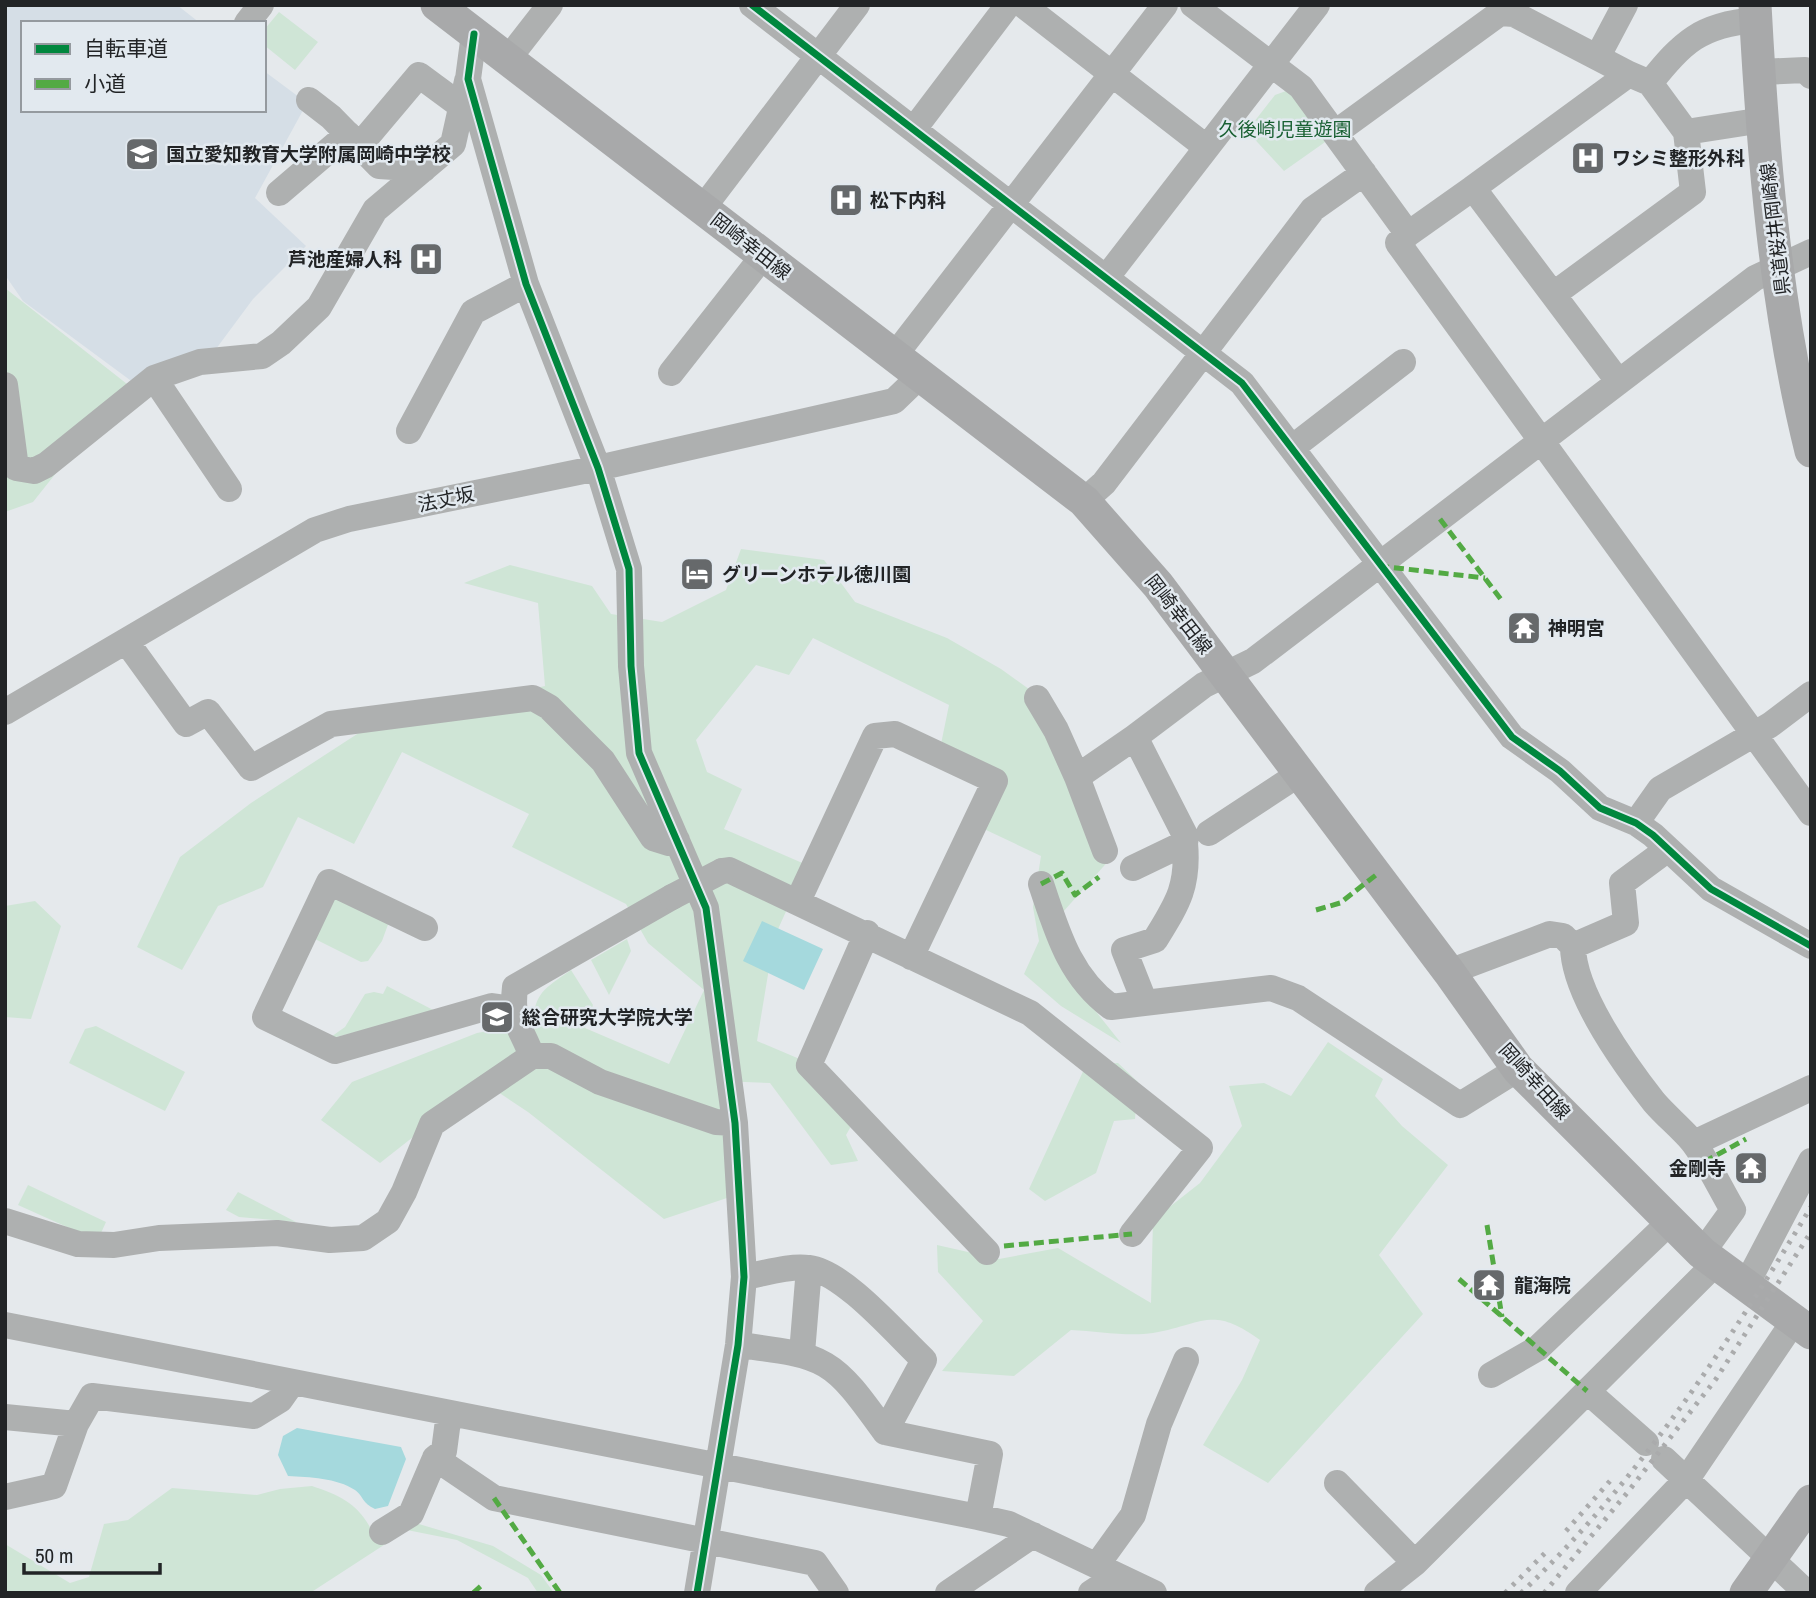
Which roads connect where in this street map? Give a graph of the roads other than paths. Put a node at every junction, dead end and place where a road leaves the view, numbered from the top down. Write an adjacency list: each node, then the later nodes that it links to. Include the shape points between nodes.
1 (261, 5): 14 (street)
2 (437, 5): 15 (main road, 岡崎幸田線)
3 (550, 5): 18 (street)
4 (752, 5): 17 (street)
5 (857, 5): 17 (street)
6 (1008, 5): 28 (street)
7 (1023, 5): 21 (street)
8 (1165, 5): 21 (street)
9 (1194, 5): 19 (street)
10 (1317, 5): 19 (street)
11 (1625, 5): 16 (street)
12 (1495, 9): 16 (street); 30 (street)
13 (1755, 13): 20 (main road, 県道桜井岡崎線); 23 (street, via 1698,34)
14 (249, 21)
15 (474, 34): 18 (main road, 岡崎幸田線); 24 (street)
16 (1598, 55): 23 (street)
17 (817, 57): 28 (street); 38 (street)
18 (509, 59): 38 (main road, 岡崎幸田線)
19 (1272, 65): 30 (street, via 1301,87); 32 (street)
20 (1761, 72): 22 (street, via 1805,70); 27 (main road, 県道桜井岡崎線)
21 (1112, 74): 32 (street); 37 (street)
22 (1811, 76)
23 (1639, 78): 29 (street); 35 (street)
24 (468, 79): 26 (street); 44 (street)
25 (309, 100): 31 (street)
26 (461, 106): 31 (street, via 419,75); 33 (street, via 453,144)
27 (1763, 120): 29 (street); 42 (main road, 県道桜井岡崎線)
28 (914, 129): 37 (street)
29 (1686, 132): 45 (street, via 1693,192)
30 (1335, 133): 34 (street)
31 (354, 140): 33 (street, via 379,166); 36 (street)
32 (1206, 147): 43 (street)
33 (424, 169): 51 (street, via 374,210 318,307 281,343 262,356 200,362)
34 (1364, 173): 39 (street); 46 (street, via 1313,209)
35 (1473, 188): 39 (street); 45 (street)
36 (279, 193)
37 (1010, 206): 43 (street); 47 (street)
38 (703, 208): 41 (main road, 岡崎幸田線)
39 (1408, 234): 55 (street, via 1398,243)
40 (1811, 252): 42 (street)
41 (763, 256): 47 (main road, 岡崎幸田線); 49 (street)
42 (1778, 265): 52 (street); 57 (main road, 県道桜井岡崎線, via 1796,393)
43 (1106, 278): 46 (street)
44 (526, 284): 54 (street, via 473,312); 58 (street)
45 (1554, 294): 52 (street)
46 (1203, 353): 56 (street, via 1242,383); 60 (street, via 1104,483)
47 (895, 355): 50 (main road, 岡崎幸田線)
48 (1403, 362): 56 (street)
49 (671, 373)
50 (920, 376): 58 (street, 法丈坂, via 894,401); 60 (main road, 岡崎幸田線)
51 (154, 378): 53 (street, via 34,471 16,468); 59 (street)
52 (1618, 380): 55 (street)
53 (5, 385)
54 (409, 431)
55 (1541, 440): 61 (street); 67 (street)
56 (1293, 447): 61 (street)
57 (1811, 451)
58 (598, 468): 62 (street, 法丈坂, via 315,530); 74 (street, via 629,569 639,753)
59 (229, 489)
60 (1084, 501): 63 (main road, 岡崎幸田線, via 1158,585)
61 (1379, 566): 63 (street, via 1253,661); 72 (street, via 1512,737 1560,771 1600,808)
62 (126, 641): 66 (street, 法丈坂); 74 (street, via 186,724 208,712 251,768 331,724 533,698 549,707 603,761 653,838 669,843)
63 (1226, 675): 68 (street, via 1204,685); 69 (main road, 岡崎幸田線)
64 (1811, 694): 67 (street)
65 (1037, 698): 70 (street)
66 (5, 712)
67 (1753, 733): 71 (street); 72 (street, via 1660,789)
68 (1135, 737): 70 (street); 75 (street, via 1186,837)
69 (1299, 774): 73 (street); 86 (main road, 岡崎幸田線)
70 (1077, 778): 77 (street)
71 (1811, 813)
72 (1636, 823): 76 (street)
73 (1209, 832)
74 (677, 840): 92 (street, via 706,908)
75 (1185, 844): 78 (street); 87 (street, via 1185,889 1169,917 1155,940 1124,950)
76 (1668, 849): 83 (street, via 1622,883 1626,923); 84 (street, via 1711,889)
77 (1105, 851)
78 (1133, 868)
79 (1041, 884): 87 (street, via 1069,962 1095,995 1111,1007)
80 (799, 901): 82 (street); 85 (street, via 875,736 895,734 995,781); 88 (street, bridge, via 722,871 516,987)
81 (425, 928): 88 (street, via 329,882 265,1017 335,1051 492,1006)
82 (867, 933): 85 (street); 98 (street, via 809,1065)
83 (1573, 946): 86 (street, via 1563,936 1550,934); 93 (street, via 1573,963 1585,993 1618,1049 1654,1101)
84 (1811, 946)
85 (911, 957): 97 (street, via 1030,1013 1199,1148)
86 (1449, 972): 90 (main road, 岡崎幸田線)
87 (1145, 1003): 90 (street, via 1271,988 1298,998 1460,1105)
88 (513, 1009): 89 (street)
89 (532, 1056): 92 (street, via 551,1056 600,1082 716,1122); 95 (street, via 432,1124 388,1221 363,1238 330,1240 277,1233 78,1244)
90 (1518, 1069): 96 (main road, 岡崎幸田線)
91 (1811, 1088): 93 (street)
92 (735, 1123): 101 (street)
93 (1694, 1143): 99 (street, via 1733,1210)
94 (1811, 1161): 102 (street)
95 (5, 1221)
96 (1670, 1222): 99 (main road, 岡崎幸田線); 108 (street, via 1538,1348)
97 (1132, 1234)
98 (987, 1252)
99 (1708, 1259): 102 (main road, 岡崎幸田線); 110 (street)
100 (809, 1268): 101 (street); 106 (street); 114 (street, via 847,1288 924,1360)
101 (744, 1277): 105 (street)
102 (1745, 1287): 104 (main road, 岡崎幸田線)
103 (5, 1325): 109 (street)
104 (1806, 1329): 117 (street)
105 (738, 1345): 106 (street); 116 (street)
106 (802, 1353): 114 (street, via 829,1365 849,1382)
107 (1186, 1360): 127 (street, via 1159,1424 1133,1515)
108 (1491, 1375)
109 (292, 1383): 111 (street); 113 (street, via 280,1400 254,1416 92,1396)
110 (1587, 1391): 117 (street); 126 (street)
111 (449, 1413): 115 (street, via 444,1451); 116 (street)
112 (5, 1417): 113 (street)
113 (76, 1424): 119 (street, via 54,1486)
114 (885, 1432): 121 (street, via 990,1454)
115 (435, 1458): 122 (street, via 411,1514); 124 (street, via 494,1498)
116 (716, 1466): 121 (street); 124 (street)
117 (1686, 1479): 125 (street); 134 (street)
118 (1336, 1483): 126 (street)
119 (5, 1497)
120 (1811, 1501): 125 (main road)
121 (978, 1517): 123 (street)
122 (382, 1532)
123 (1032, 1535): 127 (street); 130 (street)
124 (705, 1539): 128 (street); 129 (street, via 815,1563)
125 (1770, 1560): 135 (main road); 136 (street)
126 (1415, 1563): 133 (street)
127 (1107, 1570): 131 (street); 132 (street)
128 (696, 1593)
129 (836, 1593)
130 (948, 1593)
131 (1091, 1593)
132 (1154, 1593)
133 (1377, 1593)
134 (1578, 1593)
135 (1746, 1593)
136 (1807, 1593)

